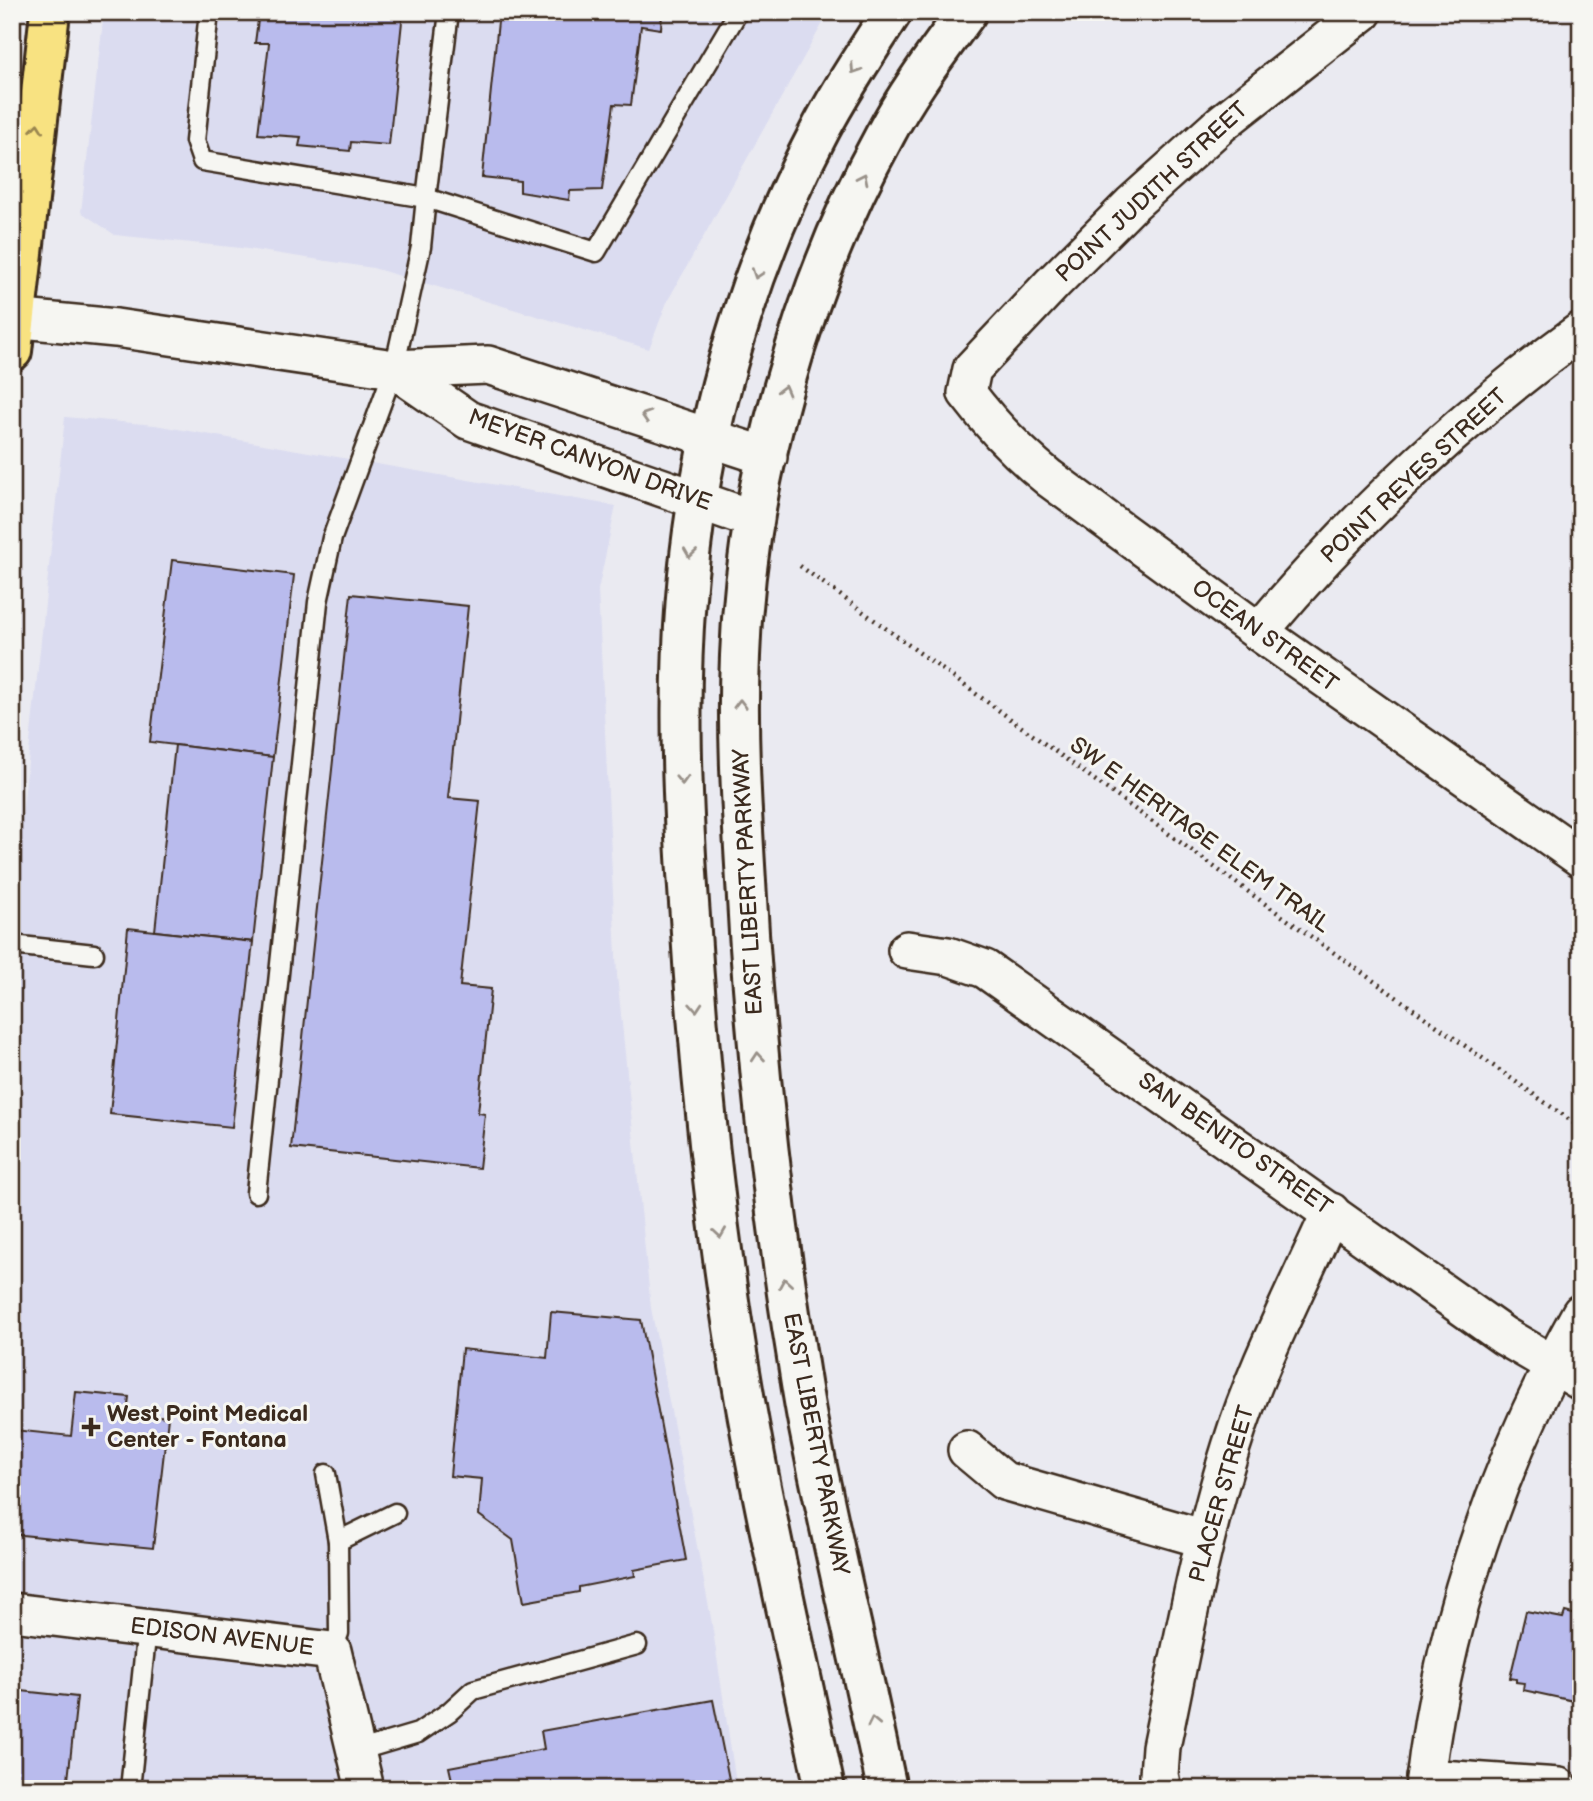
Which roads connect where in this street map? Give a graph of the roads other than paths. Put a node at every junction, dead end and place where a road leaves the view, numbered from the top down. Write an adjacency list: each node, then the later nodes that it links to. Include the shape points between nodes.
1 (50, 12): 9 (main road, one-way to 1)
2 (209, 12): 8 (lane, via 195,141 202,161)
3 (449, 12): 8 (lane)
4 (738, 12): 8 (lane, via 596,252)
5 (892, 12): 13 (street, one-way to 13, via 843,88 790,191 735,342)
6 (967, 12): 14 (street, EAST LIBERTY PARKWAY, one-way to 6, via 797,344 846,212 885,134)
7 (1363, 12): 12 (street, POINT JUDITH STREET, via 1222,123 1132,204 972,369)
8 (426, 198): 11 (lane, via 421,247)
9 (13, 329): 11 (street, MEYER CANYON DRIVE, via 116,328)
10 (1581, 331): 17 (street, POINT REYES STREET, via 1474,416 1398,485 1338,543)
11 (394, 369): 13 (street, MEYER CANYON DRIVE, one-way to 11, via 488,365); 15 (street, MEYER CANYON DRIVE, via 468,420); 22 (lane, via 332,538 318,602)
12 (967, 393): 17 (street, OCEAN STREET, via 1019,454)
13 (711, 437): 14 (street, MEYER CANYON DRIVE); 15 (street)
14 (768, 457): 16 (street, EAST LIBERTY PARKWAY)
15 (698, 500): 16 (street, MEYER CANYON DRIVE); 40 (street, one-way to 40, via 687,573 680,737 698,1040 734,1335 762,1493)
16 (755, 520): 41 (street, EAST LIBERTY PARKWAY, one-way to 16, via 808,1425 763,1116 740,746 740,656)
17 (1259, 632): 18 (street, OCEAN STREET)
18 (1580, 858)
19 (12, 945): 21 (lane)
20 (907, 950): 23 (street, SAN BENITO STREET, via 985,968)
21 (94, 954)
22 (256, 1193)
23 (1331, 1212): 25 (street, SAN BENITO STREET, via 1504,1336); 29 (street, PLACER STREET, via 1254,1385 1231,1445)
24 (1581, 1313): 25 (street)
25 (1566, 1373): 36 (street, via 1501,1480 1463,1591 1441,1678)
26 (967, 1450): 29 (street, via 1004,1482)
27 (326, 1474): 30 (lane)
28 (396, 1513): 30 (lane)
29 (1205, 1539): 42 (street, PLACER STREET, via 1161,1747)
30 (338, 1541): 34 (lane, via 340,1633)
31 (12, 1612): 32 (street, EDISON AVENUE)
32 (147, 1628): 34 (street, EDISON AVENUE); 38 (lane)
33 (637, 1645): 35 (lane, via 472,1690 418,1733)
34 (332, 1651): 35 (street, EDISON AVENUE)
35 (357, 1751): 39 (street, EDISON AVENUE)
36 (1424, 1783): 37 (street)
37 (1559, 1787)
38 (130, 1789)
39 (365, 1789)
40 (825, 1789)
41 (887, 1789)
42 (1163, 1789)

